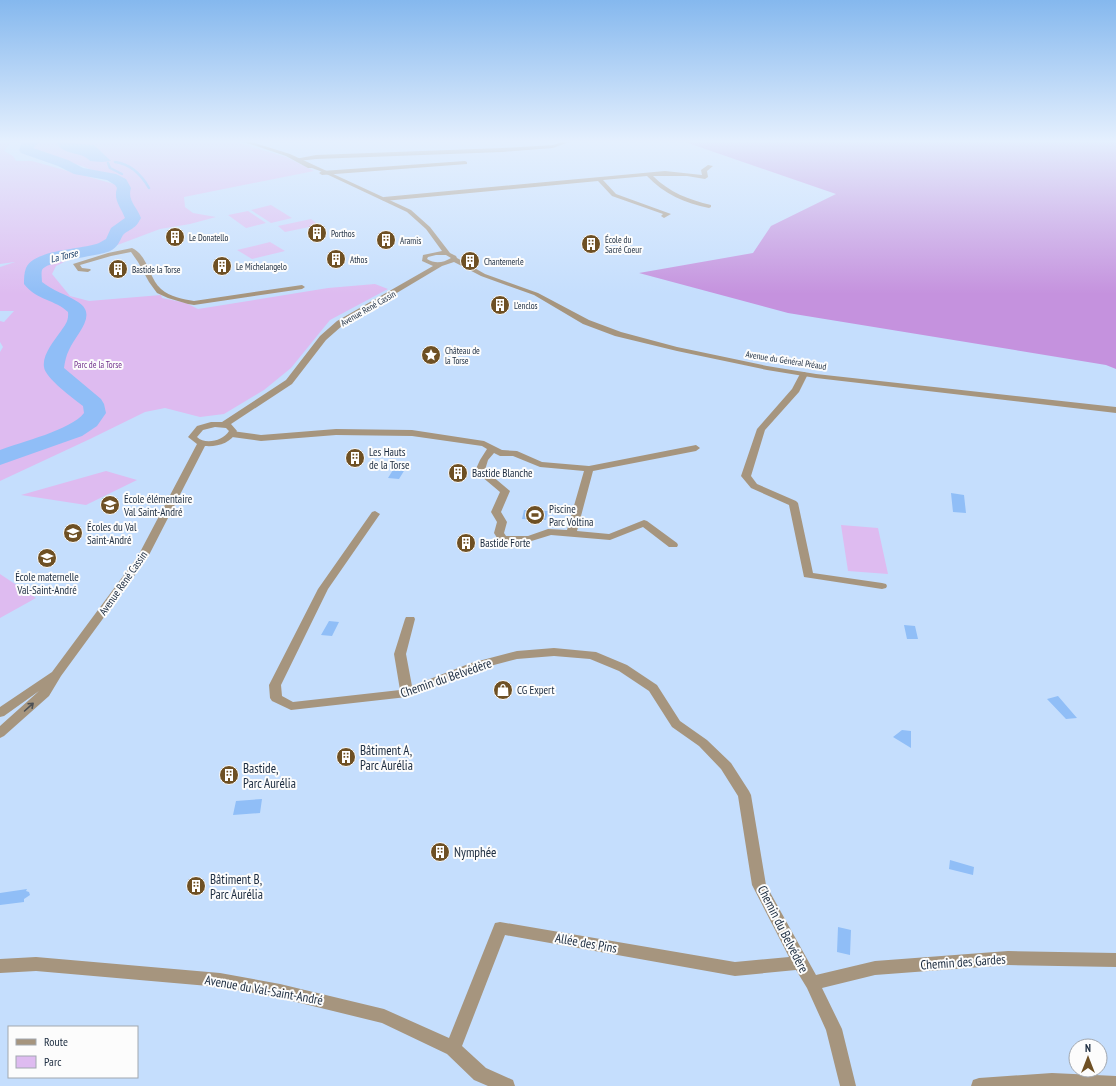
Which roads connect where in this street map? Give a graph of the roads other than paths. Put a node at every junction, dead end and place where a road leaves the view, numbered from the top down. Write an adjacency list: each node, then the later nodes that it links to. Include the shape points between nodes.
1 (370, 193): 5 (street, Avenue du Général Préaud)
2 (452, 193): 5 (street)
3 (612, 193): 7 (street, via 668,214)
4 (674, 193): 6 (street, via 696,204)
5 (384, 199): 8 (street, Avenue du Général Préaud, via 415,216)
6 (709, 206)
7 (664, 216)
8 (440, 243): 9 (street); 10 (street, Avenue du Général Préaud)
9 (433, 254): 10 (street); 12 (street, via 424,258)
10 (448, 254): 11 (street, Avenue du Général Préaud)
11 (454, 259): 13 (street); 15 (street, Avenue du Général Préaud)
12 (428, 263): 14 (street); 17 (street)
13 (448, 263): 14 (street); 15 (street, Avenue du Général Préaud)
14 (440, 265): 17 (street, Avenue René Cassin)
15 (469, 266): 19 (street, Avenue du Général Préaud, via 536,294 586,322 618,334 677,349)
16 (88, 270): 18 (street, via 80,270 76,264 132,250 140,258 153,284 166,295 194,303)
17 (425, 275): 21 (street, Avenue René Cassin, via 340,323 323,338 289,382)
18 (302, 287)
19 (804, 374): 20 (street, Avenue du Général Préaud); 30 (street, via 796,390 761,429 746,476 754,486 793,504 808,575)
20 (1116, 410)
21 (225, 424): 22 (street, via 232,428); 23 (street, via 212,424 194,432 194,440)
22 (232, 434): 23 (street, via 225,440); 25 (street, via 261,438 336,432 412,433 484,444)
23 (202, 443): 32 (street, Avenue René Cassin, via 143,557)
24 (696, 448): 26 (street)
25 (492, 449): 26 (street, via 500,453 514,452 540,464); 28 (street, via 480,470 505,491 496,512 502,522 498,533 503,539 519,541 543,532)
26 (589, 469): 28 (street)
27 (375, 514): 33 (street, Chemin du Belvédère, via 323,589 275,685 276,698 291,706)
28 (571, 534): 29 (street, via 610,537 644,523)
29 (672, 545)
30 (882, 586)
31 (410, 619): 33 (street, via 400,654)
32 (56, 673): 34 (street, Avenue René Cassin); 35 (street, Avenue René Cassin, one-way to 32, via 45,693)
33 (407, 693): 37 (street, Chemin du Belvédère, via 471,667 517,655 554,652 592,655 623,668 653,688 676,724 704,743 726,766 744,795 759,885)
34 (0, 713)
35 (0, 733)
36 (1116, 960): 39 (street, Chemin des Gardes, via 1008,958 875,968)
37 (800, 964): 39 (street, Chemin du Belvédère); 40 (street, Allée des Pins, via 734,969 500,928)
38 (0, 966): 40 (street, Avenue du Val-Saint-André, via 36,964 212,979 280,990 384,1016)
39 (812, 983): 43 (street, Chemin du Belvédère, via 834,1029)
40 (453, 1048): 42 (street, Avenue du Val-Saint-André, via 480,1074)
41 (1116, 1084): 44 (street, via 1052,1081)
42 (507, 1086)
43 (848, 1086)
44 (979, 1086)

